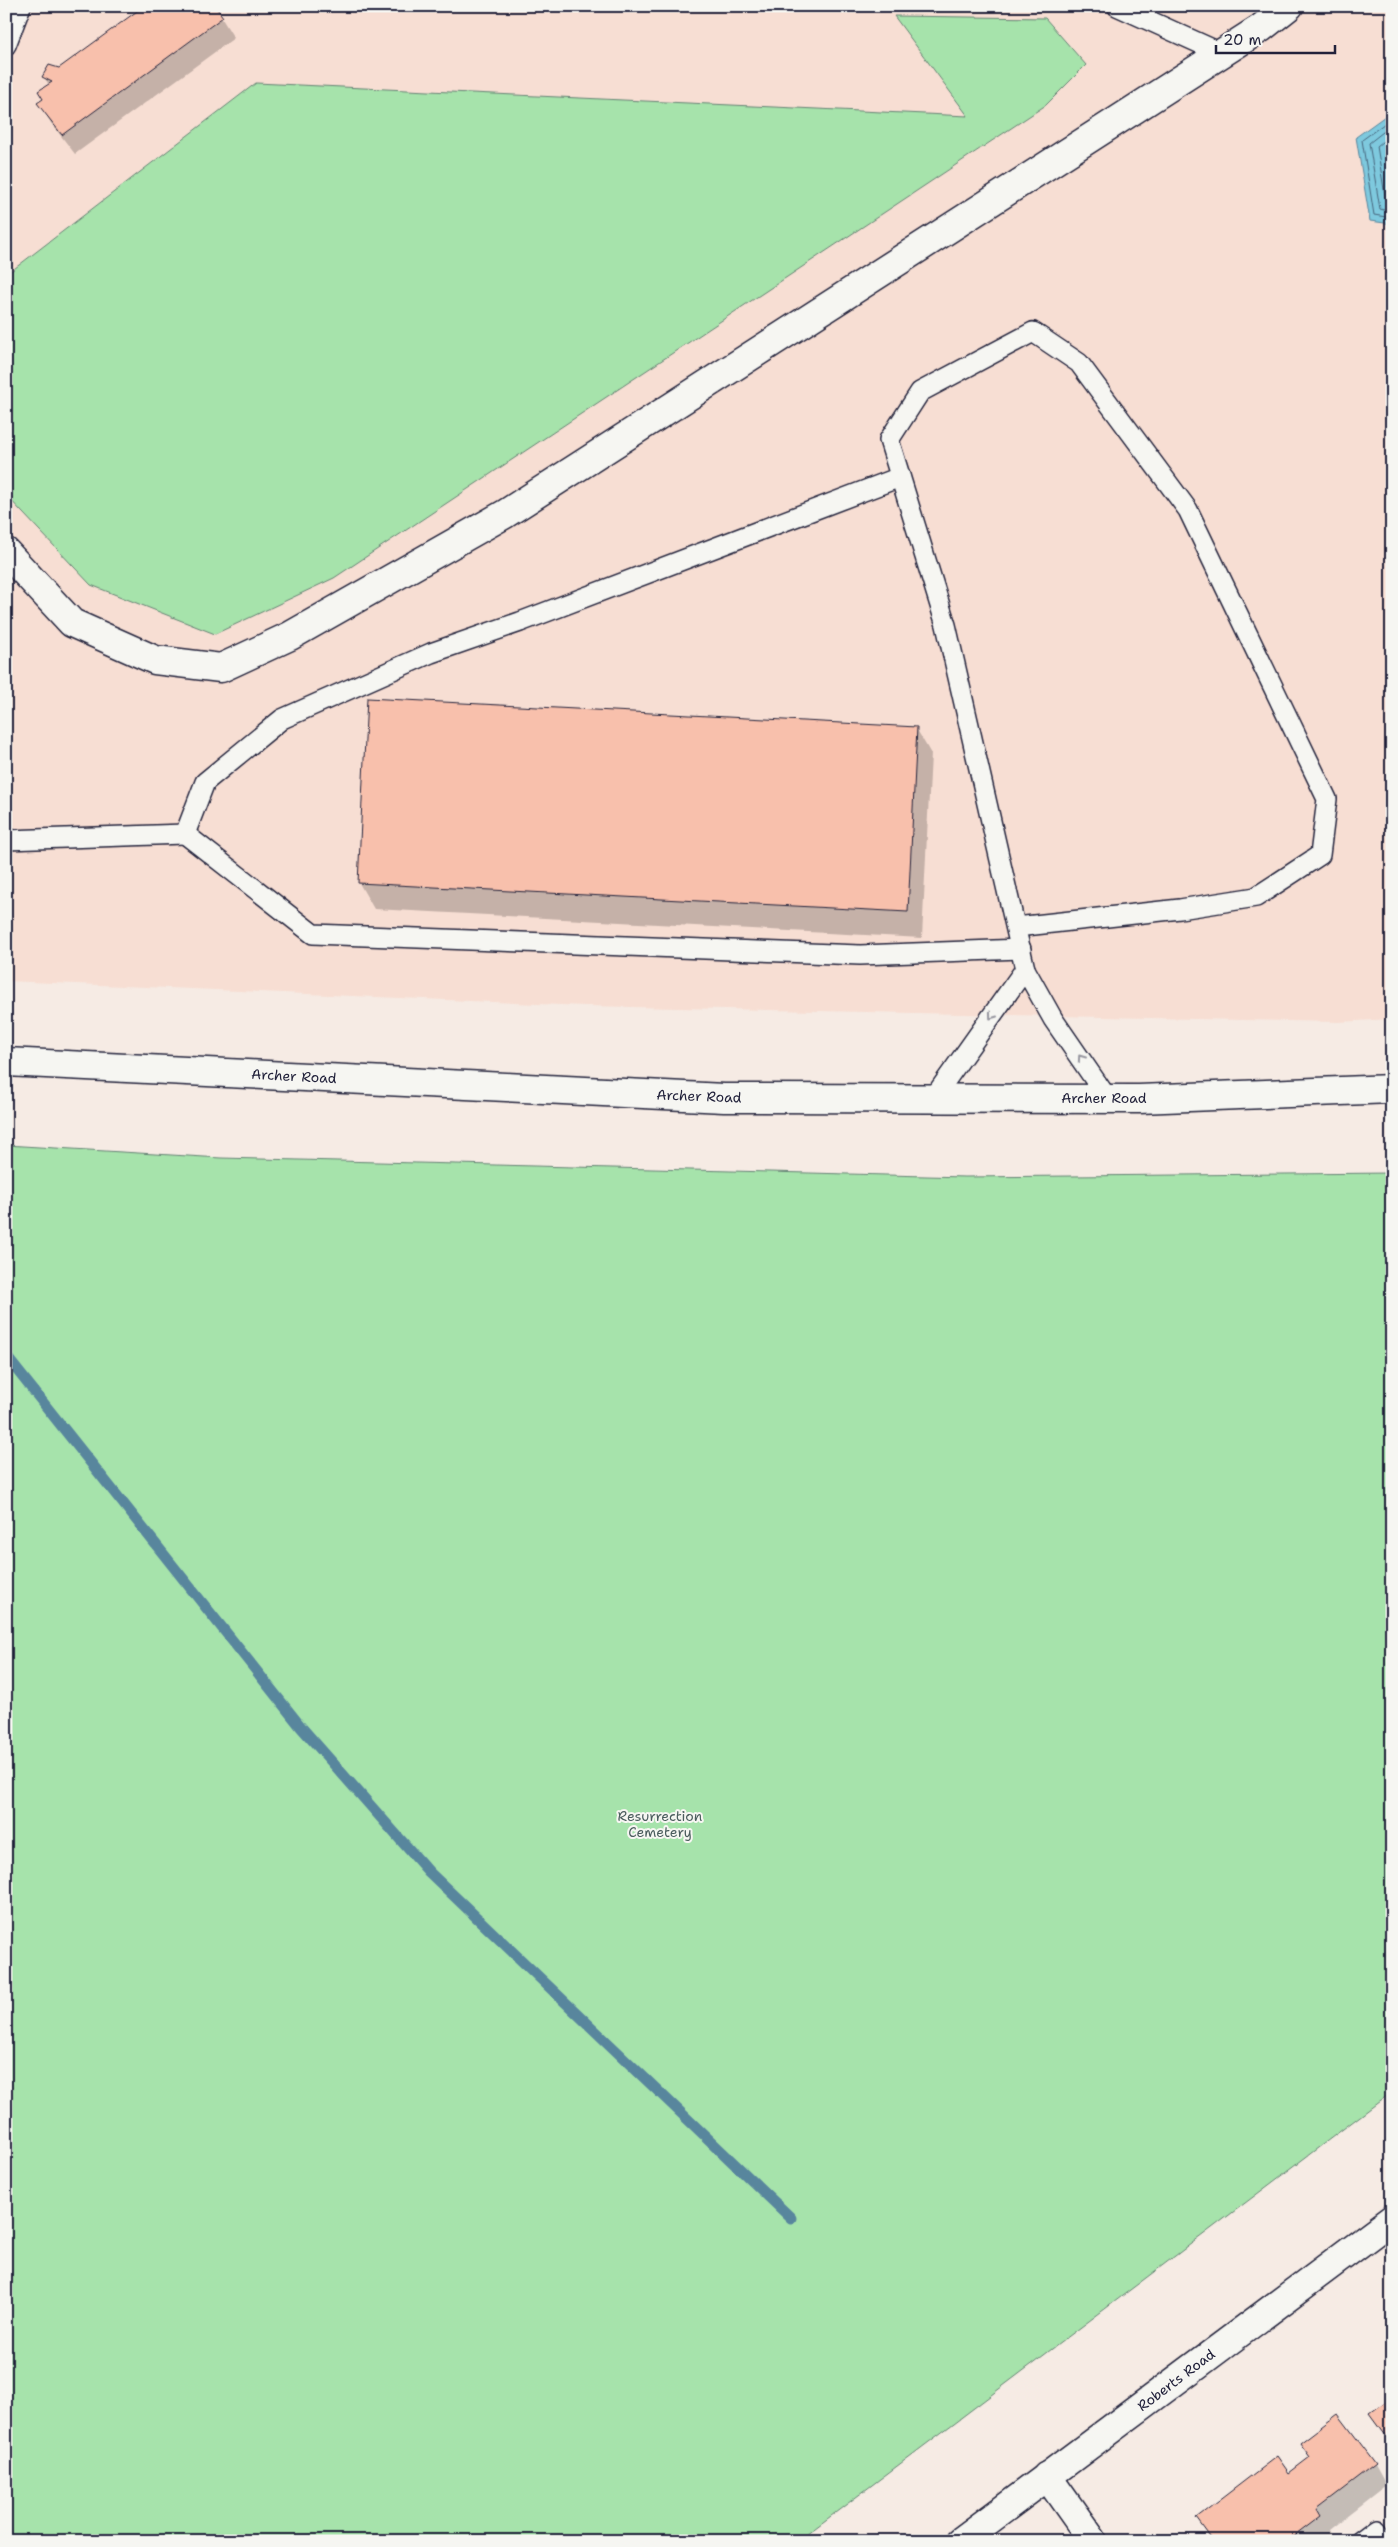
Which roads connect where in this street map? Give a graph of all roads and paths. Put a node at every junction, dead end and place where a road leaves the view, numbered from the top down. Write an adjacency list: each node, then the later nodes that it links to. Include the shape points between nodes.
1 (21, 6): 4 (lane)
2 (1117, 6): 5 (lane)
3 (1289, 6): 5 (street)
4 (6, 45)
5 (1221, 53): 7 (street, via 504,514 290,636 221,668 156,660 72,623)
6 (900, 477): 8 (lane, via 520,622 431,652 282,719 205,782); 10 (lane, via 946,626); 10 (lane, via 889,440 920,392 1033,332 1079,363 1188,510 1327,799 1320,855 1256,897)
7 (6, 552)
8 (184, 834): 9 (lane); 11 (lane, via 313,934 860,955)
9 (6, 840)
10 (1016, 927): 11 (lane)
11 (1021, 949): 12 (lane)
12 (1025, 969): 15 (lane, one-way to 15); 16 (lane, one-way to 12, via 1053,1019)
13 (6, 1062): 15 (street, Archer Road, via 724,1098)
14 (1392, 1089): 16 (street, Archer Road)
15 (934, 1097): 16 (street, Archer Road)
16 (1108, 1099)
17 (1392, 2219): 18 (street, Roberts Road)
18 (1047, 2476): 19 (street, Roberts Road); 20 (street)
19 (960, 2541)
20 (1093, 2541)
21 (1360, 2541): 22 (lane, via 1376,2529)
22 (1385, 2541)

